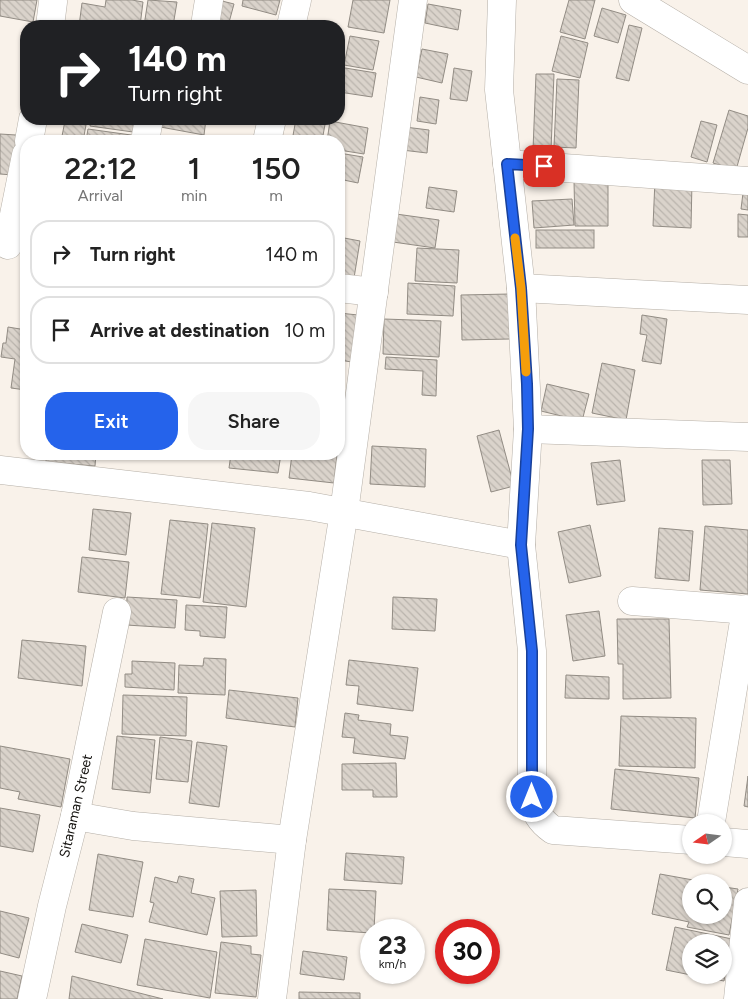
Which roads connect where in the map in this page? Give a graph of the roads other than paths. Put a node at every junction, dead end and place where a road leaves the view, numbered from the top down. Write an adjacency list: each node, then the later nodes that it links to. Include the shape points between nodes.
1 (297, 0): 5 (street)
2 (413, 0): 13 (street)
3 (502, 0): 7 (street, via 499,90)
4 (633, 0): 6 (street)
5 (292, 20)
6 (748, 70)
7 (507, 164): 8 (street); 11 (street)
8 (748, 181)
9 (20, 191): 10 (street)
10 (11, 246)
11 (521, 288): 14 (street); 15 (street)
12 (345, 289): 13 (street)
13 (374, 292): 18 (street)
14 (748, 300)
15 (528, 429): 16 (street); 19 (street)
16 (748, 437)
17 (0, 470): 18 (street)
18 (344, 512): 19 (street); 26 (street)
19 (521, 545): 25 (street, via 532,651 532,797 535,811 553,830)
20 (632, 601): 21 (street)
21 (747, 609): 23 (street)
22 (117, 612): 24 (street, Sitaraman Street)
23 (712, 814)
24 (75, 816): 26 (street, via 133,826); 30 (street, Sitaraman Street)
25 (682, 839)
26 (292, 840): 31 (street)
27 (732, 843): 28 (street)
28 (748, 844)
29 (748, 902): 32 (street)
30 (32, 999)
31 (272, 999)
32 (738, 999)

